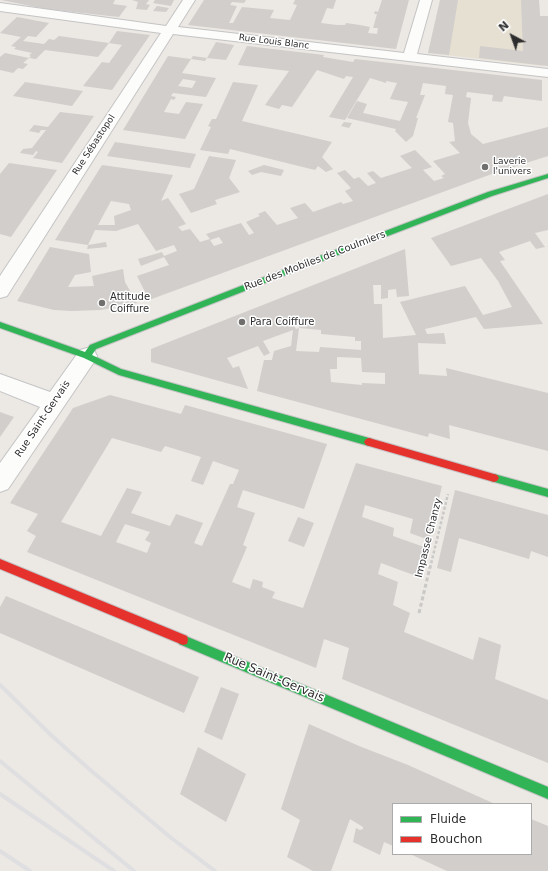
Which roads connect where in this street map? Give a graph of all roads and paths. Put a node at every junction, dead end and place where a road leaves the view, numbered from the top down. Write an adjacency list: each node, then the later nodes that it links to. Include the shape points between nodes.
1 (188, 0): 5 (street, Rue Sébastopol)
2 (426, 0): 6 (street)
3 (6, 8): 4 (street); 5 (street, Rue Louis Blanc)
4 (0, 18)
5 (169, 30): 6 (street, Rue Louis Blanc); 9 (street, Rue Sébastopol)
6 (410, 56): 7 (street, Rue Louis Blanc)
7 (548, 73)
8 (548, 176): 11 (street, Rue des Mobiles de Coulmiers, via 490,194 262,281 93,347)
9 (0, 291)
10 (0, 325): 11 (street)
11 (87, 356): 13 (street, Rue Saint-Gervais); 14 (street, via 119,372)
12 (0, 382): 13 (street)
13 (54, 403): 15 (street, Rue Saint-Gervais)
14 (455, 467): 16 (street); 18 (path, Impasse Chanzy)
15 (0, 482)
16 (548, 493)
17 (0, 564): 19 (street, Rue Saint-Gervais)
18 (419, 613)
19 (548, 793)

